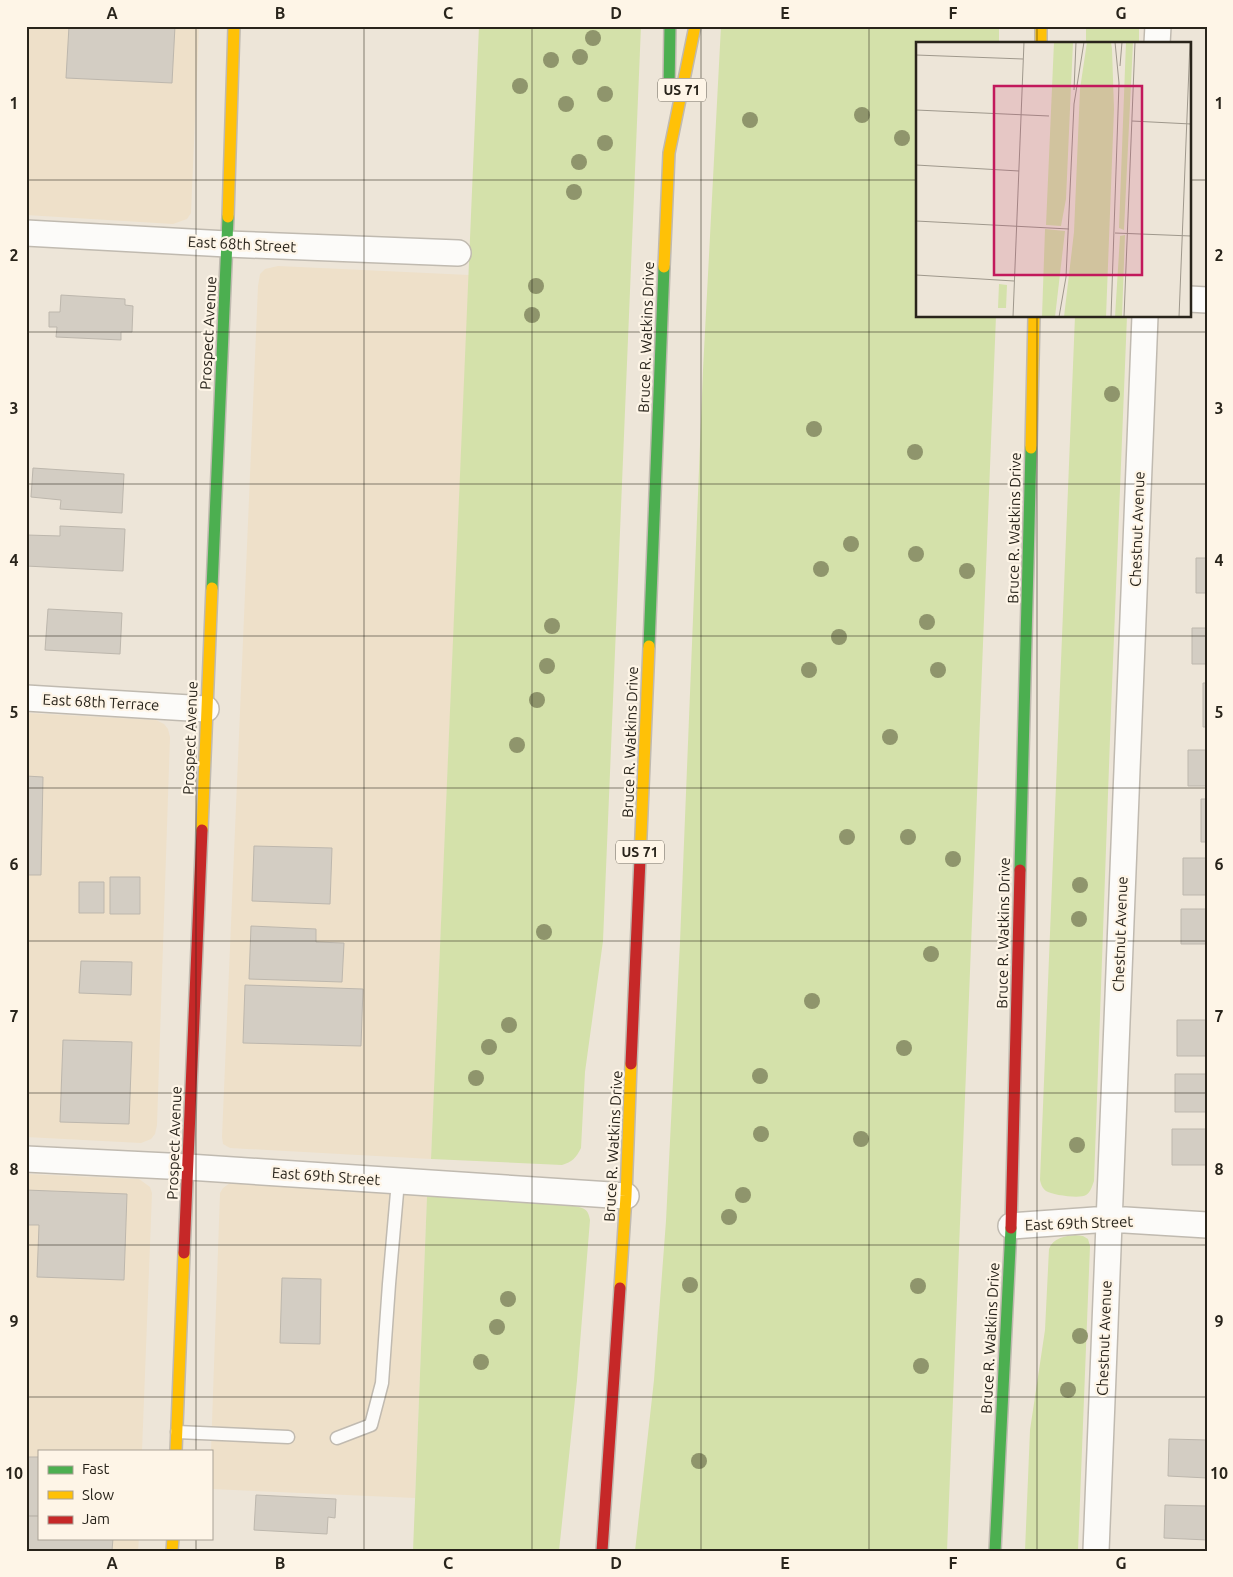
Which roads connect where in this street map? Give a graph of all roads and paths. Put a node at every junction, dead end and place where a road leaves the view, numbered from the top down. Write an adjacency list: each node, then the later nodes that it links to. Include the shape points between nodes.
1 (234, 26): 10 (main road, Prospect Avenue)
2 (670, 26): 8 (main road)
3 (695, 26): 8 (main road, Bruce R. Watkins Drive / US 71)
4 (1042, 26): 6 (main road)
5 (1158, 26): 7 (street)
6 (1041, 42)
7 (1158, 42)
8 (669, 153): 21 (main road, Bruce R. Watkins Drive / US 71)
9 (26, 233): 10 (street, East 68th Street)
10 (227, 244): 11 (street, East 68th Street); 17 (main road, Prospect Avenue)
11 (458, 253)
12 (1190, 299): 13 (street)
13 (1207, 300)
14 (1034, 318): 24 (main road, Bruce R. Watkins Drive)
15 (1145, 318): 22 (street, Chestnut Avenue)
16 (26, 698): 17 (street, East 68th Terrace)
17 (206, 709): 19 (main road, Prospect Avenue)
18 (26, 1159): 19 (street, East 69th Street)
19 (188, 1167): 20 (street, East 69th Street); 25 (main road, Prospect Avenue)
20 (398, 1181): 21 (street, East 69th Street); 27 (lane, via 382,1384 371,1425)
21 (626, 1196): 29 (main road, Bruce R. Watkins Drive / US 71)
22 (1109, 1219): 23 (street, East 69th Street); 24 (street, East 69th Street); 31 (street, Chestnut Avenue)
23 (1207, 1225)
24 (1011, 1226): 30 (main road, Bruce R. Watkins Drive)
25 (177, 1432): 26 (lane); 28 (main road, Prospect Avenue)
26 (288, 1437)
27 (337, 1438)
28 (176, 1450)
29 (602, 1551)
30 (995, 1551)
31 (1096, 1551)

